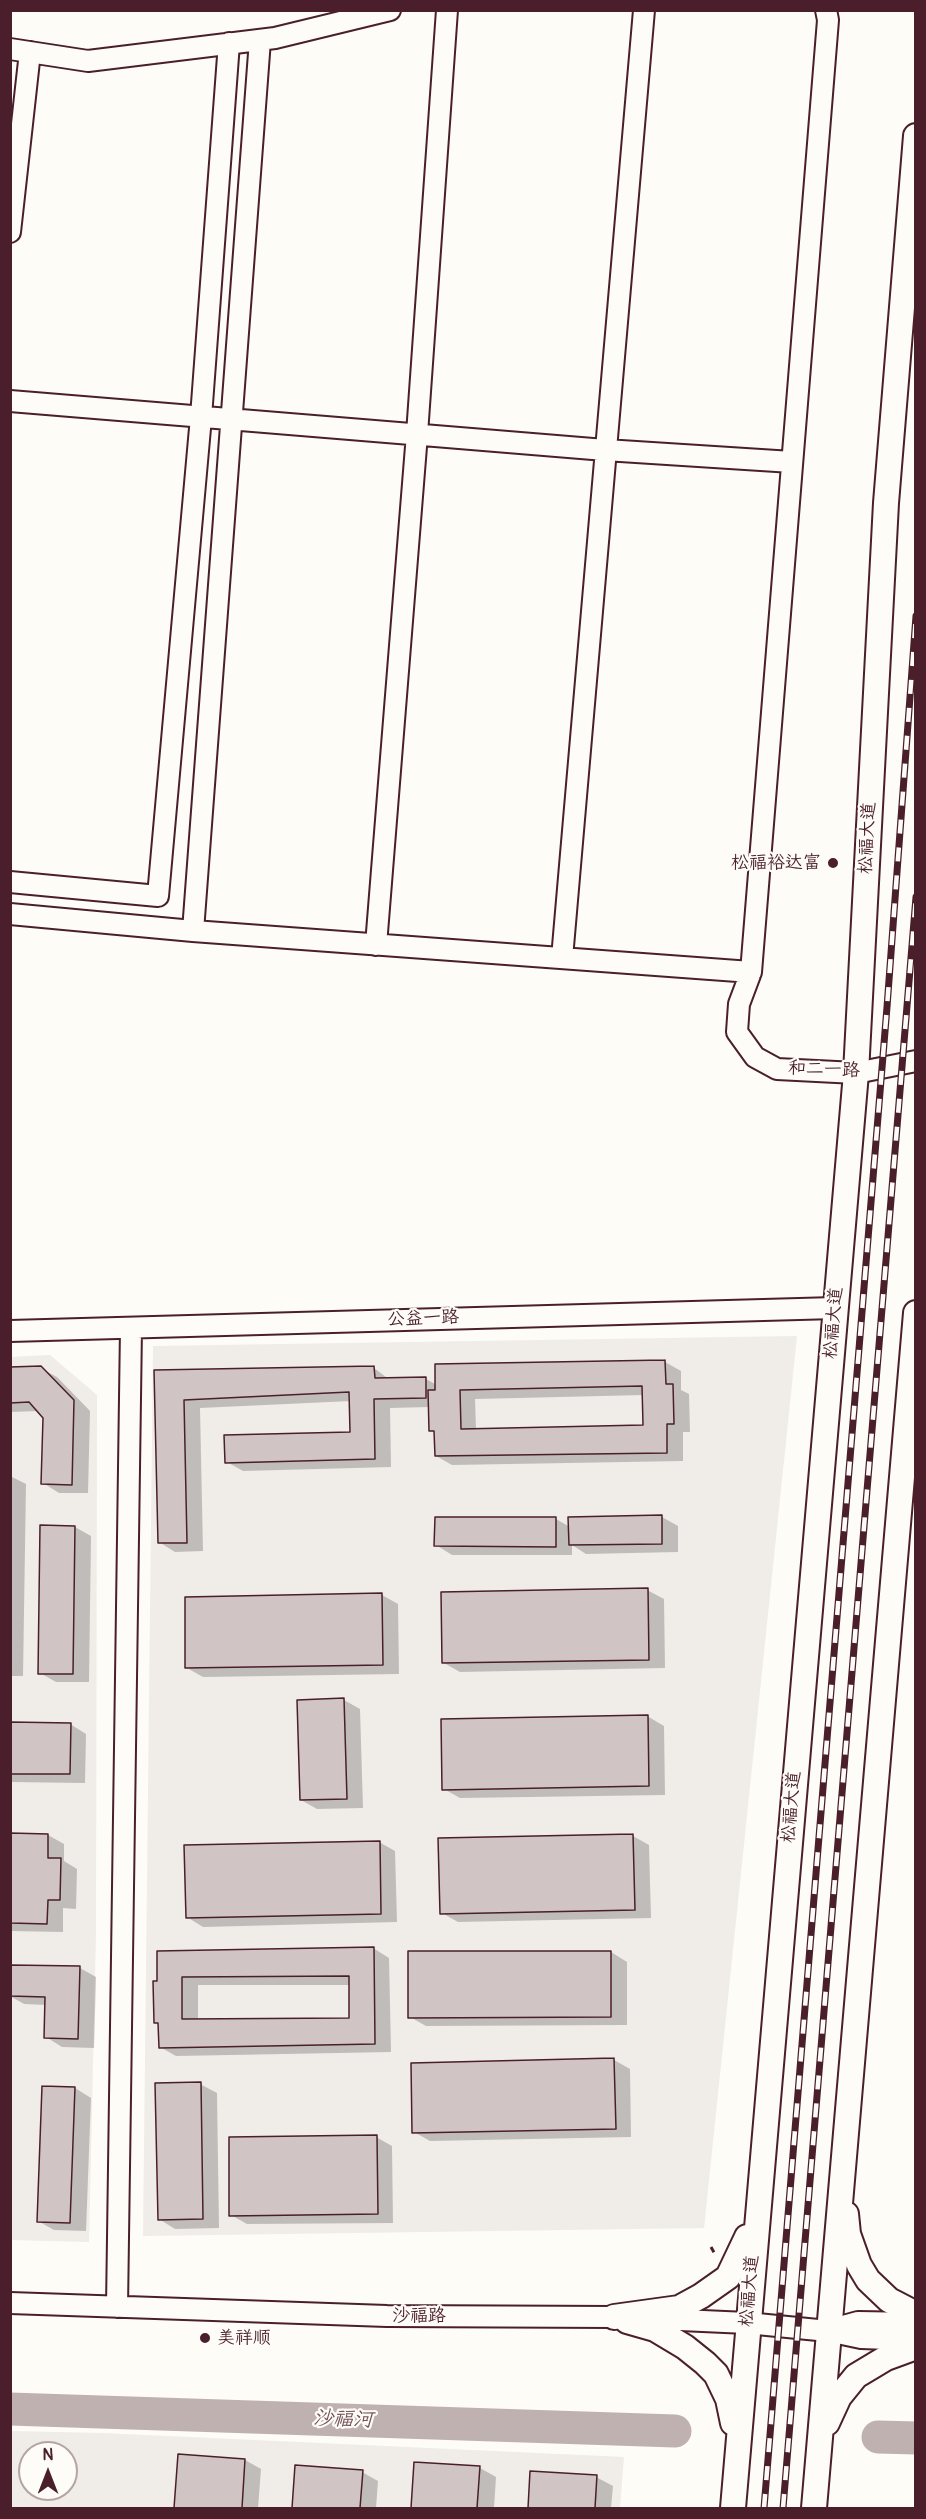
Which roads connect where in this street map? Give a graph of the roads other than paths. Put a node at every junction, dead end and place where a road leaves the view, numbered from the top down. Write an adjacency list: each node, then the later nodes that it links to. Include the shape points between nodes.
1 (390, 10): 5 (street)
2 (447, 10): 13 (street)
3 (644, 10): 14 (street)
4 (826, 10): 15 (street, 和二一路)
5 (260, 40): 6 (street); 12 (street)
6 (229, 43): 7 (street, via 88,61); 11 (street)
7 (20, 51): 9 (street)
8 (915, 136): 23 (main road, 松福大道, via 885,512)
9 (10, 232)
10 (10, 401): 11 (street)
11 (201, 417): 12 (street); 16 (street, via 159,896)
12 (230, 419): 13 (street); 18 (street)
13 (417, 434): 14 (street); 19 (street)
14 (605, 450): 15 (street); 20 (street)
15 (792, 462): 21 (street, 和二一路)
16 (10, 882)
17 (10, 914): 18 (street)
18 (193, 931): 19 (street)
19 (376, 945): 20 (street)
20 (562, 958): 21 (street)
21 (751, 972): 23 (street, 和二一路, via 739,1004 737,1032 755,1057 777,1069)
22 (915, 1061): 23 (street, 和二一路)
23 (856, 1073): 24 (main road, 松福大道)
24 (835, 1308): 26 (street, 公益一路); 29 (main road, 松福大道)
25 (915, 1313): 28 (main road)
26 (131, 1328): 27 (street, 公益一路); 31 (street)
27 (10, 1331)
28 (842, 2167): 32 (main road, via 848,2234 858,2265 876,2289); 36 (main road)
29 (760, 2179): 33 (main road, via 744,2248 728,2277 679,2308); 34 (main road, 松福大道)
30 (10, 2303): 31 (street, 沙福路)
31 (117, 2307): 33 (street, 沙福路, via 387,2316)
32 (915, 2314)
33 (614, 2317): 34 (street, 沙福路); 40 (main road, via 655,2329 685,2347 716,2374 728,2399)
34 (747, 2323): 36 (street, 沙福路); 40 (main road, 松福大道)
35 (915, 2323): 36 (street, 沙福路, via 858,2322)
36 (828, 2331): 37 (street, 沙福路, via 861,2338); 39 (main road)
37 (915, 2340)
38 (915, 2347): 39 (main road, via 868,2367 847,2386 829,2413)
39 (819, 2451): 42 (main road)
40 (737, 2457): 41 (main road, 松福大道)
41 (733, 2508)
42 (814, 2508)

